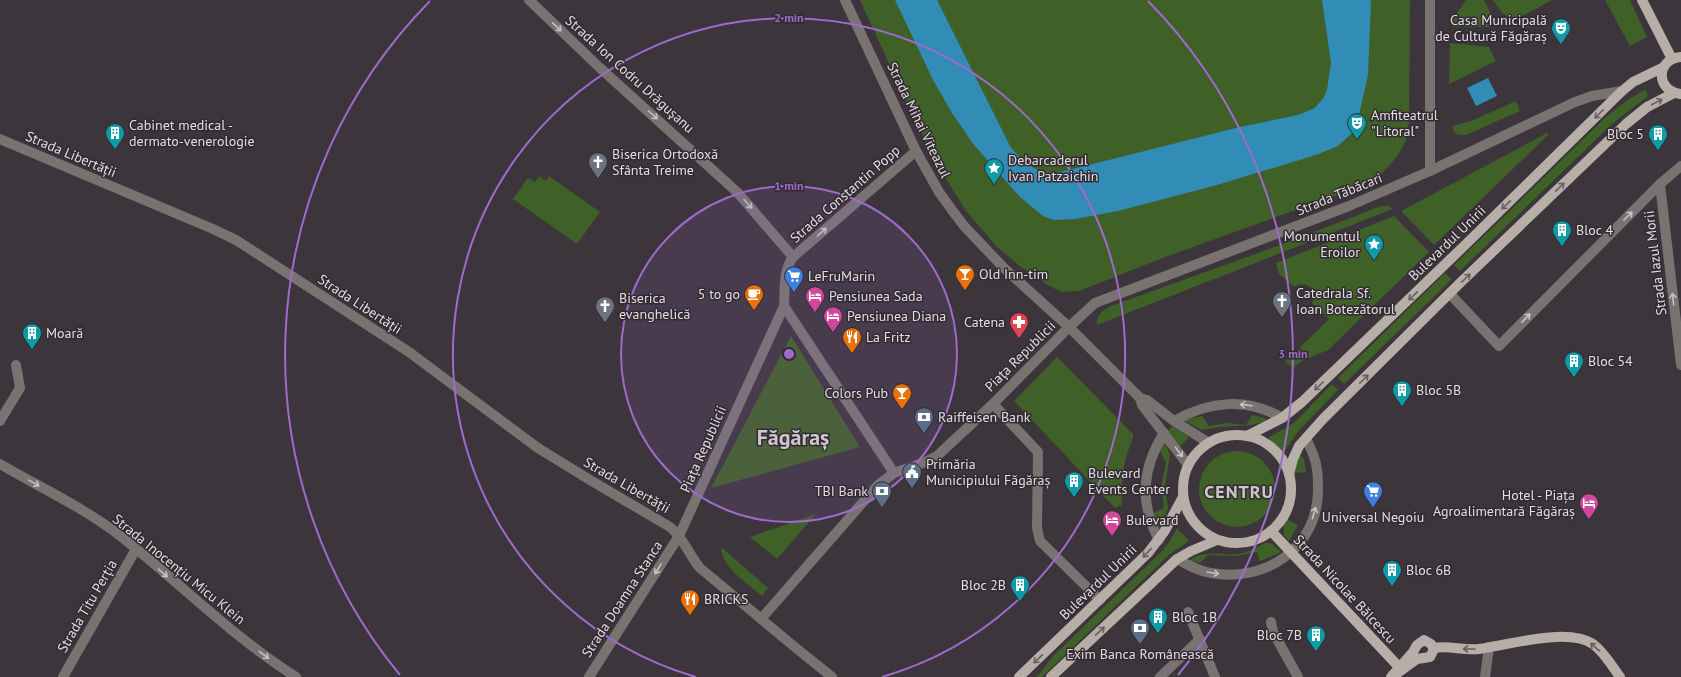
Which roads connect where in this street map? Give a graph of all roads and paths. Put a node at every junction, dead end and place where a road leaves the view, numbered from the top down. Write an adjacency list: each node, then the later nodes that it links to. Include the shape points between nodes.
1 (529, 0): 14 (street, Strada Ion Codru Drăguşanu, one-way to 14, via 738,194)
2 (845, 0): 10 (street, Strada Mihai Viteazul)
3 (1430, 0): 12 (street)
4 (1642, 0): 5 (main road)
5 (1676, 58): 6 (main road, Bulevardul Unirii)
6 (1664, 67): 7 (main road, Bulevardul Unirii); 8 (main road, via 1663,82 1669,90)
7 (1622, 91): 12 (street, Strada Tăbăcari, via 1575,102); 22 (main road, Bulevardul Unirii, one-way to 22, via 1302,402)
8 (1678, 94): 15 (main road, Bulevardul Unirii, one-way to 8, via 1626,124 1647,107)
9 (0, 139): 35 (street, Strada Libertății, via 236,240 403,348 538,448 665,523)
10 (916, 151): 14 (street, Strada Constantin Popp, one-way to 10); 17 (street, Strada Mihai Viteazul, via 939,192 964,226 1004,268)
11 (1681, 166): 13 (street)
12 (1430, 171): 17 (street, Strada Tăbăcari, via 1349,206 1095,303)
13 (1660, 184): 15 (street, one-way to 13, via 1499,346); 19 (street, Strada Iazul Morii, one-way to 13)
14 (793, 257): 16 (street, Piața Republicii, via 786,274)
15 (1450, 294): 27 (main road, Bulevardul Unirii, one-way to 15)
16 (784, 306): 31 (street); 35 (street, Piața Republicii)
17 (1069, 327): 20 (street); 21 (street, Piața Republicii)
18 (16, 365): 23 (street, via 20,388)
19 (1681, 365)
20 (1140, 398): 24 (street, via 1147,400); 25 (street, via 1142,405)
21 (993, 404): 31 (street, Piața Republicii, via 936,456); 41 (street, via 1038,452 1037,528 1040,542)
22 (1282, 418): 24 (street, one-way to 24, via 1269,410 1234,403 1201,408); 26 (main road, Bulevardul Unirii)
23 (0, 421)
24 (1174, 421): 28 (street)
25 (1164, 432): 30 (street, one-way to 30); 36 (street, via 1151,457 1145,485 1151,523)
26 (1247, 436): 28 (main road, Bulevardul Unirii, via 1233,435); 32 (main road, Bulevardul Unirii, via 1273,449 1283,460)
27 (1306, 438): 32 (main road, Bulevardul Unirii, via 1293,459); 39 (street, one-way to 27, via 1305,536 1318,498 1317,468)
28 (1209, 443): 30 (main road, Bulevardul Unirii)
29 (0, 464): 38 (street, Strada Inocențiu Micu Klein, one-way to 38, via 82,510)
30 (1188, 465): 33 (main road, Bulevardul Unirii, via 1184,475)
31 (894, 473): 43 (street, Piața Republicii, via 878,484)
32 (1289, 474): 34 (main road, Bulevardul Unirii, via 1289,505)
33 (1183, 497): 36 (main road, Bulevardul Unirii); 37 (main road, Bulevardul Unirii, via 1191,518 1198,527)
34 (1272, 531): 37 (main road, Bulevardul Unirii, via 1246,543); 39 (main road, Strada Nicolae Bălcescu)
35 (679, 536): 43 (street, via 700,568); 51 (street, Strada Doamna Stanca, one-way to 51)
36 (1159, 540): 41 (main road, Bulevardul Unirii, one-way to 41)
37 (1217, 540): 40 (main road)
38 (136, 549): 49 (street, Strada Titu Perția); 50 (street, Strada Inocențiu Micu Klein, one-way to 50, via 217,618)
39 (1291, 553): 40 (street, one-way to 39, via 1193,568 1227,575 1265,568); 48 (main road, Strada Nicolae Bălcescu)
40 (1177, 560): 54 (main road, one-way to 40)
41 (1100, 600): 53 (main road, Bulevardul Unirii, one-way to 53)
42 (1188, 612): 45 (street)
43 (761, 619): 52 (street)
44 (1271, 622): 57 (street, via 1273,632)
45 (1200, 639): 55 (street); 56 (street)
46 (1489, 647): 47 (main road, Strada Nicolae Bălcescu, one-way to 47, via 1470,650 1448,646); 59 (street); 60 (main road, Strada Nicolae Bălcescu, one-way to 46, via 1599,650 1588,642 1574,637)
47 (1433, 648): 48 (main road, Strada Nicolae Bălcescu, via 1429,642 1421,641); 58 (main road, Strada Nicolae Bălcescu, via 1430,657 1418,659)
48 (1399, 667): 58 (main road, Strada Nicolae Bălcescu)
49 (63, 677)
50 (296, 677)
51 (589, 677)
52 (832, 677)
53 (1020, 677)
54 (1051, 677)
55 (1160, 677)
56 (1215, 677)
57 (1298, 677)
58 (1392, 677)
59 (1485, 677)
60 (1620, 677)

